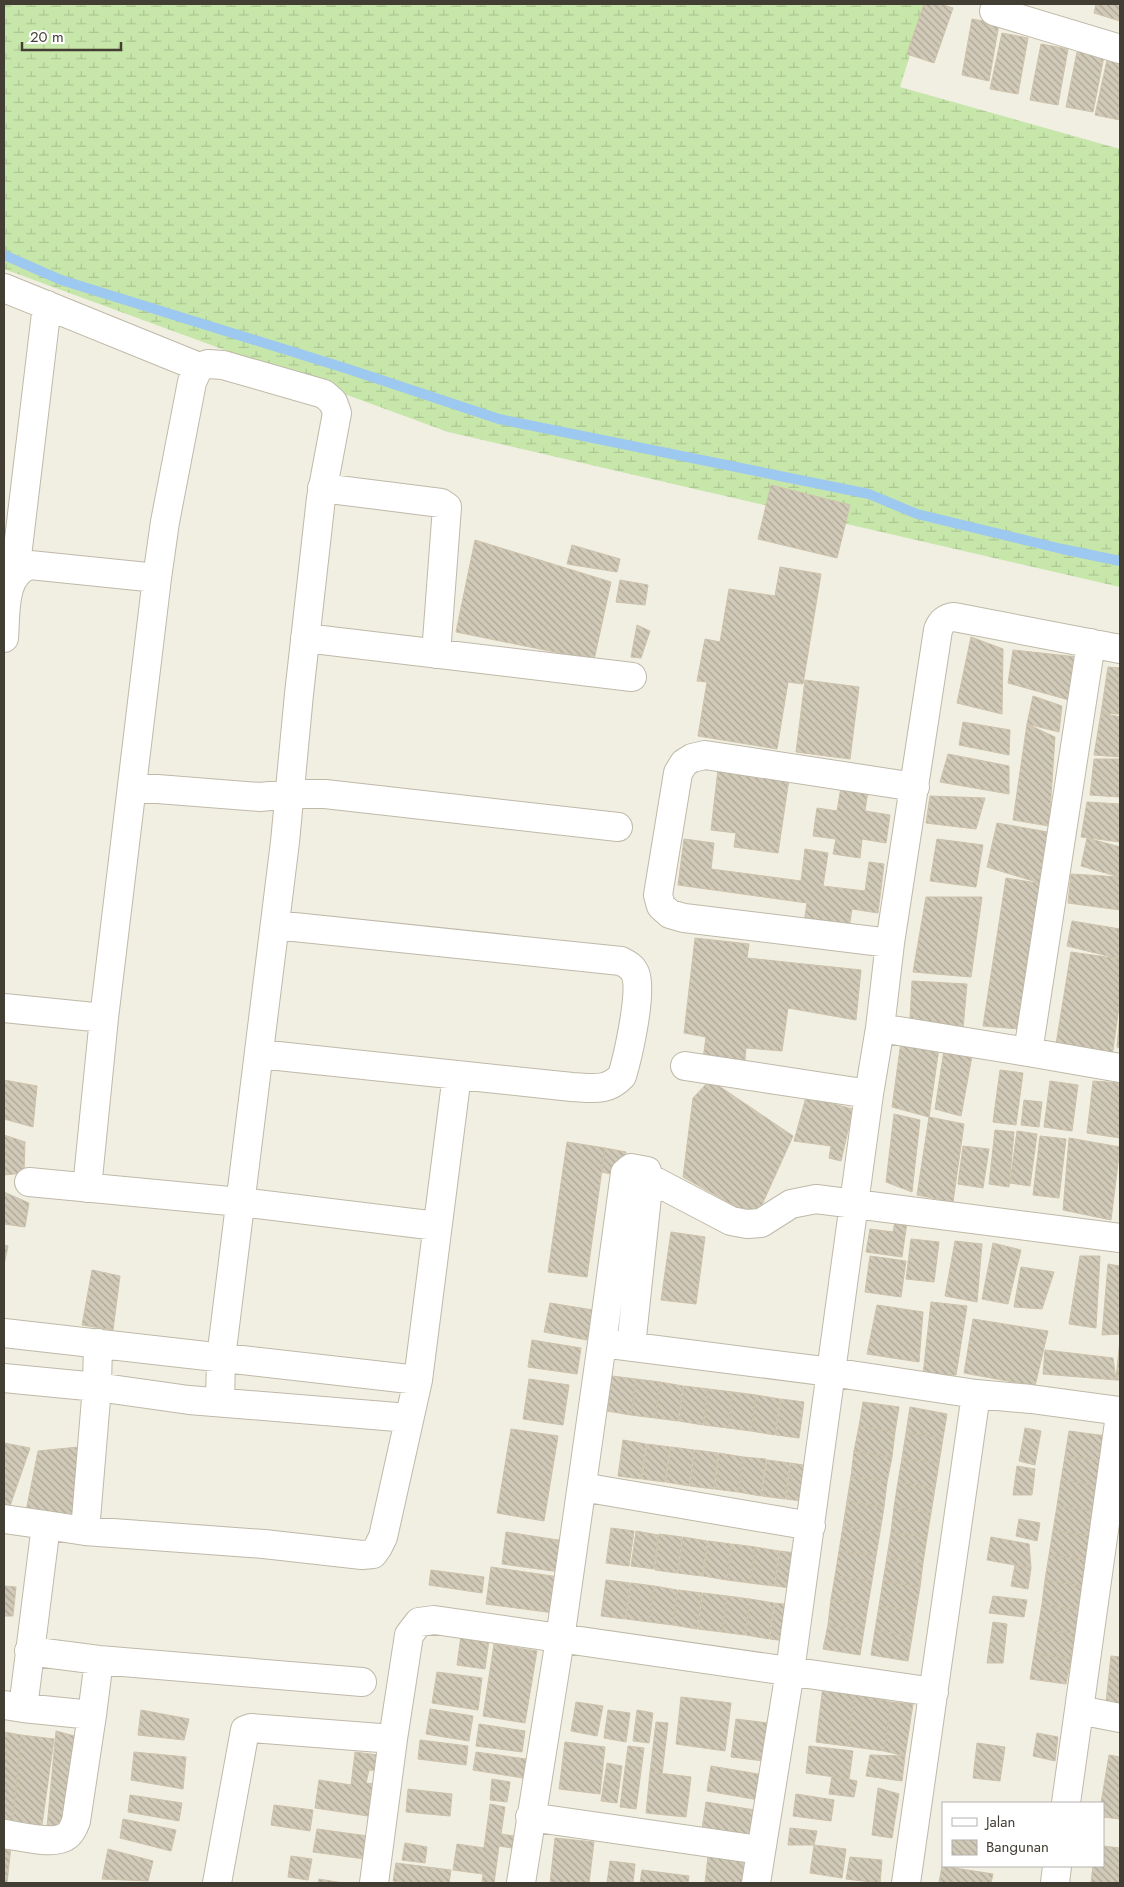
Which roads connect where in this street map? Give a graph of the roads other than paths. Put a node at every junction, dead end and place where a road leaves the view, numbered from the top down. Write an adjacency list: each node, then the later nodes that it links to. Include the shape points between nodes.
1 (994, 11): 2 (street)
2 (1120, 49)
3 (4, 288): 4 (street)
4 (47, 305): 5 (street); 7 (street)
5 (199, 367): 6 (street, via 223,365 324,394 333,402 337,412); 9 (street, via 192,382)
6 (322, 488): 11 (street); 14 (street, via 440,503 447,507)
7 (13, 515): 8 (street)
8 (16, 573): 9 (street, via 30,565); 10 (street, via 9,586)
9 (157, 578): 16 (street)
10 (4, 638)
11 (305, 638): 14 (street); 18 (street)
12 (1091, 643): 13 (street); 17 (street, via 947,618 938,630); 25 (street)
13 (1120, 649)
14 (436, 654): 15 (street)
15 (632, 677)
16 (132, 787): 18 (street, via 260,797); 23 (street)
17 (914, 787): 21 (street); 21 (street, via 705,755 684,763 678,773 667,834 658,895 661,906 670,914)
18 (290, 794): 19 (street, via 325,794); 20 (street)
19 (618, 827)
20 (275, 925): 26 (street); 29 (street, via 621,961 631,966 636,975 637,1000 625,1065 615,1084 604,1088 572,1087)
21 (890, 943): 24 (street)
22 (4, 1008): 23 (street)
23 (104, 1018): 33 (street)
24 (880, 1028): 25 (street); 30 (street)
25 (1028, 1052): 28 (street)
26 (259, 1054): 29 (street); 34 (street)
27 (685, 1066): 30 (street)
28 (1120, 1068)
29 (457, 1074): 36 (street)
30 (868, 1094): 35 (street)
31 (649, 1178): 35 (street, via 731,1221 747,1224 761,1223 791,1204 816,1199); 40 (street, via 647,1172 631,1168 625,1173); 41 (street)
32 (29, 1182): 33 (street)
33 (87, 1188): 34 (street)
34 (240, 1202): 36 (street); 42 (street)
35 (855, 1203): 37 (street); 43 (street)
36 (437, 1226): 45 (street)
37 (1120, 1238)
38 (4, 1333): 39 (street)
39 (98, 1343): 42 (street); 46 (street)
40 (602, 1343): 41 (street); 52 (street)
41 (631, 1346): 43 (street)
42 (221, 1358): 45 (street); 48 (street)
43 (831, 1372): 47 (street); 55 (street)
44 (4, 1378): 46 (street)
45 (418, 1380): 51 (street)
46 (97, 1387): 48 (street); 56 (street)
47 (976, 1394): 49 (street); 62 (street)
48 (220, 1402): 51 (street)
49 (1120, 1411)
50 (1120, 1415): 64 (street)
51 (409, 1418): 56 (street, via 383,1536 372,1554)
52 (582, 1487): 55 (street); 57 (street)
53 (4, 1519): 54 (street)
54 (46, 1525): 56 (street); 58 (street)
55 (810, 1526): 60 (street)
56 (85, 1531)
57 (560, 1639): 60 (street); 67 (street, via 434,1620 418,1622 409,1635); 69 (street)
58 (29, 1651): 59 (street); 63 (street)
59 (99, 1660): 61 (street); 65 (street)
60 (790, 1670): 62 (street); 71 (street)
61 (362, 1682)
62 (934, 1692): 77 (street)
63 (14, 1706): 65 (street)
64 (1079, 1710): 66 (street); 68 (street)
65 (92, 1715): 70 (street, via 72,1830 55,1840)
66 (1120, 1718)
67 (393, 1739): 73 (street, via 245,1730); 74 (street)
68 (1066, 1802)
69 (530, 1817): 71 (street); 75 (street)
70 (4, 1834)
71 (760, 1850): 76 (street)
72 (1057, 1867): 78 (street)
73 (217, 1883)
74 (374, 1883)
75 (521, 1883)
76 (756, 1883)
77 (906, 1883)
78 (1055, 1883)

